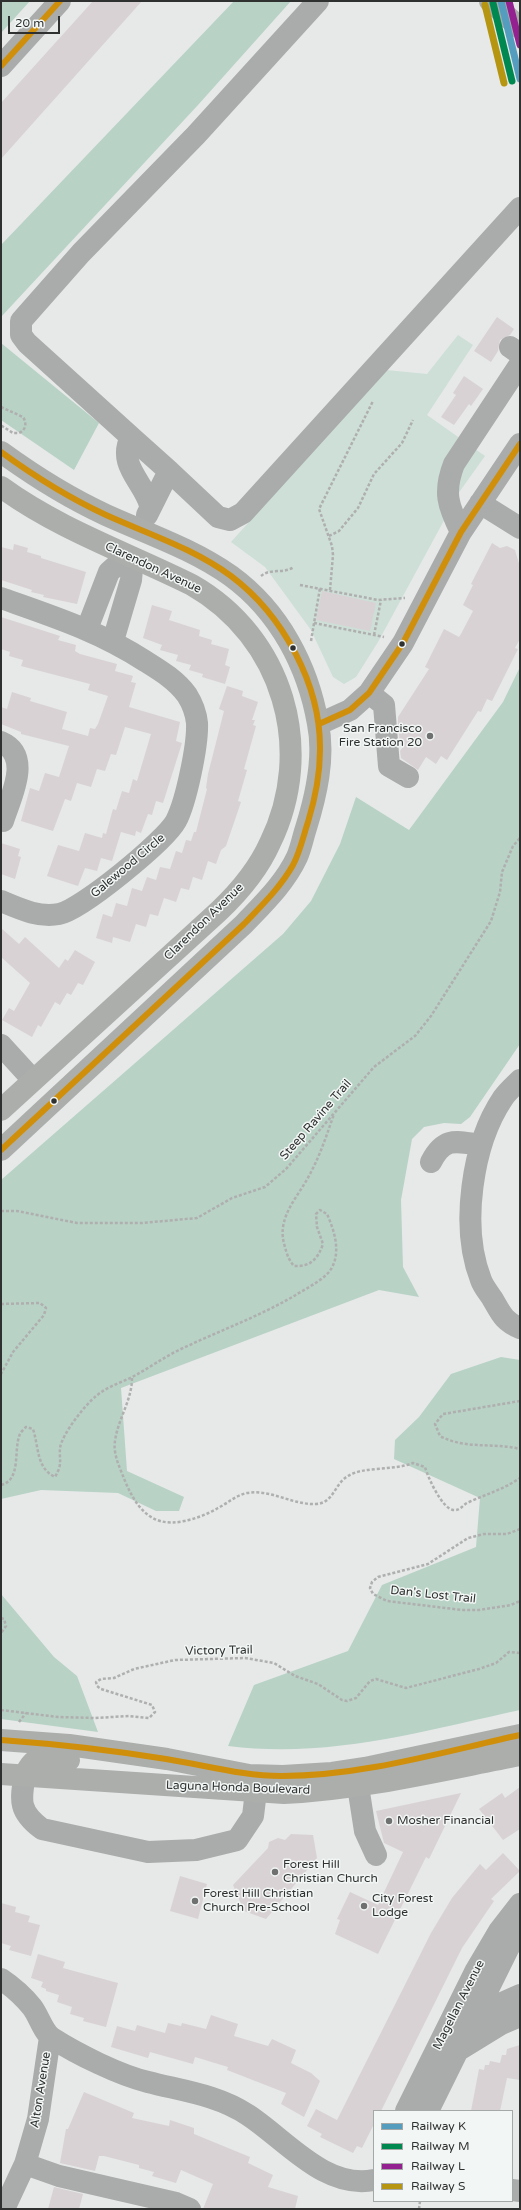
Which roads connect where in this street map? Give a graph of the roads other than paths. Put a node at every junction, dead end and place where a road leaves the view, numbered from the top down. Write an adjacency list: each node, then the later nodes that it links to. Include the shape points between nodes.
1 (60, 1): 5 (street)
2 (318, 1): 8 (street, via 196,135 81,253 21,321 21,335 27,343)
3 (490, 1): 4 (street)
4 (520, 28)
5 (1, 66)
6 (520, 208): 11 (street, via 238,517 225,520 218,517)
7 (516, 355): 18 (street, via 450,474 447,485 449,508)
8 (131, 437): 11 (street); 14 (street, via 126,447 129,466 134,478 148,496)
9 (520, 444): 13 (street)
10 (1, 452): 15 (main road, via 56,489)
11 (169, 471): 14 (street)
12 (1, 487): 20 (main road, Clarendon Avenue, via 71,530)
13 (480, 503): 16 (street); 18 (street)
14 (150, 505): 17 (street)
15 (104, 514): 17 (main road); 20 (main road, via 126,539)
16 (520, 528)
17 (140, 530): 19 (main road)
18 (461, 532): 24 (street, via 403,642)
19 (181, 548): 20 (main road); 26 (main road, via 231,576 273,616 301,666)
20 (133, 558): 22 (street, via 118,564 109,572); 23 (street, via 130,580); 25 (main road, Clarendon Avenue, via 192,585 231,613 259,647 272,669)
21 (1, 598): 22 (street, Galewood Circle)
22 (87, 629): 23 (street, Galewood Circle)
23 (113, 642): 31 (street, Galewood Circle, via 170,677 182,689 192,705 197,722 196,741 180,811 172,828 160,840 73,910 44,915)
24 (369, 693): 26 (street, via 350,710); 28 (street, via 384,705 389,766)
25 (282, 698): 26 (main road); 29 (main road, Clarendon Avenue, via 290,739)
26 (318, 724): 29 (main road, via 307,752); 33 (main road, via 318,775 310,813 297,857 276,891)
27 (1, 742): 30 (street, via 13,750 18,765)
28 (408, 777)
29 (289, 780): 34 (main road, Clarendon Avenue, via 273,837 244,885 219,911)
30 (3, 822)
31 (1, 901)
32 (1, 1045): 34 (street)
33 (82, 1075): 34 (main road); 37 (main road)
34 (33, 1080): 36 (main road, Clarendon Avenue); 37 (main road)
35 (520, 1080): 38 (street, via 504,1096)
36 (1, 1110)
37 (26, 1126): 39 (main road)
38 (481, 1145): 40 (street, via 448,1142 438,1149); 41 (street, via 471,1201 472,1243 481,1280 508,1323)
39 (1, 1150)
40 (431, 1162)
41 (520, 1328)
42 (8, 1732): 44 (main road, Laguna Honda Boulevard)
43 (520, 1735): 44 (main road, Laguna Honda Boulevard, via 380,1765 299,1776 249,1775 167,1758)
44 (90, 1748): 47 (main road, via 82,1759 77,1761 41,1757 33,1760)
45 (520, 1756): 48 (main road, Laguna Honda Boulevard)
46 (1, 1774): 47 (main road, Laguna Honda Boulevard)
47 (25, 1775): 49 (main road, Laguna Honda Boulevard); 49 (street, via 22,1807 30,1821 42,1829 148,1852 196,1850 237,1840 253,1816)
48 (358, 1786): 49 (main road, Laguna Honda Boulevard, via 328,1791); 50 (street, via 365,1831)
49 (256, 1791)
50 (376, 1855)
51 (520, 1904): 59 (street, Magellan Avenue, via 498,1931 476,1970)
52 (520, 1933): 55 (street, Magellan Avenue, via 510,1947)
53 (1, 1979): 57 (street, via 15,1988 33,2008)
54 (520, 1995): 55 (street)
55 (475, 2015): 58 (street, Magellan Avenue)
56 (520, 2016): 58 (street, via 501,2024)
57 (50, 2037): 61 (street, Alton Avenue, via 38,2119); 62 (street, via 89,2058 147,2082 185,2089 215,2099 248,2115 299,2156 320,2169 344,2178 364,2182)
58 (457, 2051): 60 (street, Magellan Avenue)
59 (406, 2110)
60 (428, 2110)
61 (25, 2164): 63 (street, Alton Avenue); 64 (street, via 59,2176 176,2203)
62 (373, 2180)
63 (4, 2209)
64 (190, 2209)

